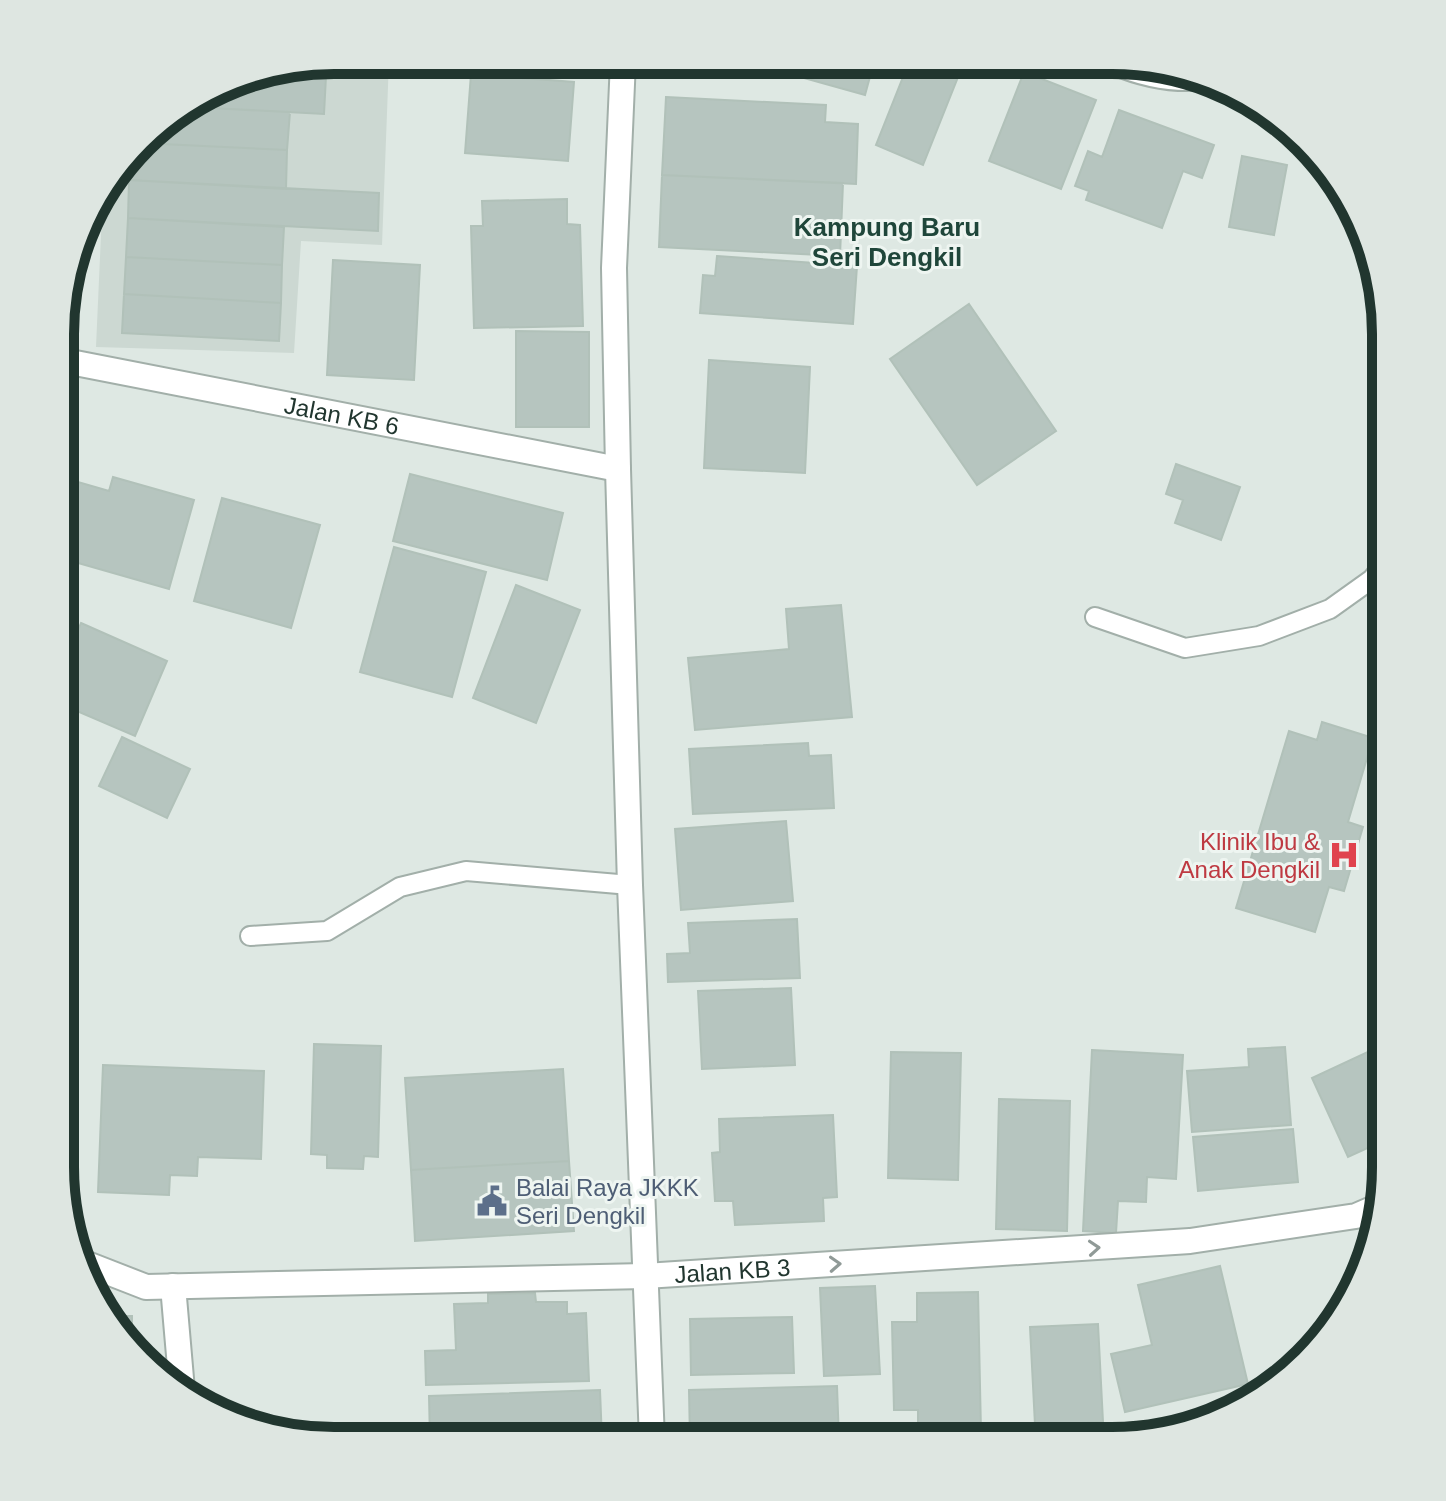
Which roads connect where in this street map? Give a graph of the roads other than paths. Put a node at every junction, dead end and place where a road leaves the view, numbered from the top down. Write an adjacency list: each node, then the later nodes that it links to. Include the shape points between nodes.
1 (622, 74): 3 (street, via 614,268)
2 (74, 363): 3 (street, Jalan KB 6)
3 (618, 469): 6 (street)
4 (1371, 580): 5 (lane, via 1330,609 1259,636 1185,648)
5 (1095, 617)
6 (630, 885): 7 (lane, via 466,871 400,887 327,931); 10 (street)
7 (250, 936)
8 (1368, 1211): 10 (street, Jalan KB 3, one-way to 8, via 1190,1241)
9 (95, 1267): 11 (street, Jalan KB 3, via 146,1287)
10 (645, 1276): 11 (street, Jalan KB 3); 13 (street)
11 (173, 1286): 12 (street)
12 (181, 1377)
13 (651, 1426)

